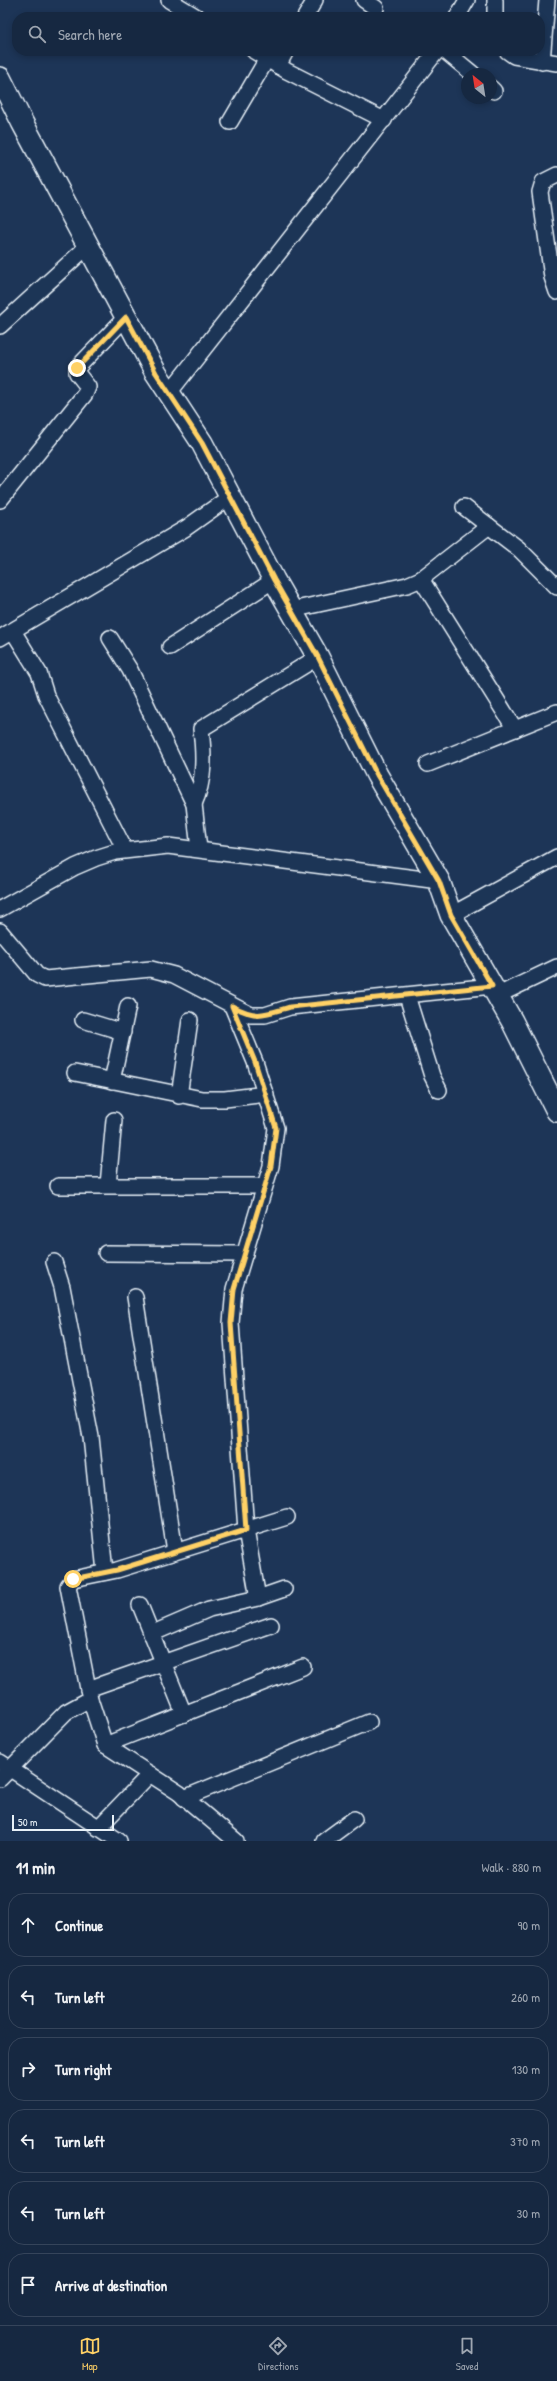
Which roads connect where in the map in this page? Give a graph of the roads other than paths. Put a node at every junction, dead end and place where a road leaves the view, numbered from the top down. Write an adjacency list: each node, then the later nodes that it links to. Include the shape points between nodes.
1 (169, 0): 8 (street)
2 (315, 0): 9 (street)
3 (364, 0): 7 (street)
4 (467, 0): 10 (street)
5 (495, 0): 11 (street)
6 (547, 0): 12 (street)
7 (376, 8)
8 (189, 12)
9 (308, 12)
10 (460, 12)
11 (495, 12)
12 (545, 25)
13 (262, 56): 19 (street)
14 (280, 56): 19 (street)
15 (433, 56): 24 (street)
16 (451, 56): 22 (street)
17 (514, 56): 20 (street)
18 (542, 56): 20 (street)
19 (272, 62): 24 (street); 25 (street)
20 (542, 62): 21 (street)
21 (557, 63)
22 (466, 68)
23 (0, 78): 27 (street)
24 (384, 120): 31 (street)
25 (230, 122)
26 (557, 175): 28 (street, via 543,182 540,192 552,277)
27 (88, 246): 29 (street); 30 (street)
28 (557, 292)
29 (126, 317): 31 (street); 33 (street, via 77,368 77,373 88,386 85,394)
30 (0, 326)
31 (169, 393): 32 (street, via 202,443)
32 (231, 496): 37 (street); 40 (street, via 186,528)
33 (0, 500)
34 (464, 507): 35 (street)
35 (489, 526): 36 (street); 38 (street, via 519,549)
36 (421, 579): 39 (street, via 407,585); 45 (street)
37 (274, 580): 39 (street); 42 (street)
38 (557, 587)
39 (291, 610): 43 (street)
40 (6, 634): 49 (street, via 38,673 46,695)
41 (110, 638): 47 (street, via 130,670)
42 (170, 647)
43 (318, 657): 47 (street, via 201,729 203,770); 51 (street, via 377,775)
44 (557, 712): 45 (street)
45 (515, 729): 46 (street)
46 (428, 764)
47 (194, 804): 48 (street)
48 (199, 849): 49 (street, via 168,846); 51 (street)
49 (125, 850): 52 (street, via 75,867)
50 (557, 857): 53 (street)
51 (439, 881): 53 (street)
52 (0, 909)
53 (451, 915): 56 (street)
54 (0, 931): 59 (street, via 37,975 45,980 151,969 174,975)
55 (557, 966): 56 (street)
56 (494, 991): 57 (street); 68 (street)
57 (407, 996): 59 (street, via 290,1007 265,1015 251,1015); 65 (street, via 432,1076)
58 (128, 1006): 62 (street)
59 (232, 1006): 66 (street)
60 (83, 1020): 62 (street)
61 (190, 1020): 67 (street)
62 (123, 1032): 64 (street)
63 (75, 1073): 64 (street)
64 (112, 1081): 67 (street)
65 (439, 1090)
66 (266, 1094): 67 (street, via 225,1099); 72 (street, via 276,1128 276,1137 271,1166)
67 (180, 1096)
68 (557, 1111)
69 (114, 1120): 70 (street)
70 (108, 1185): 71 (street); 72 (street)
71 (58, 1186)
72 (263, 1186): 74 (street)
73 (106, 1253): 74 (street)
74 (245, 1254): 78 (street, via 234,1289 231,1323)
75 (54, 1262): 80 (street, via 62,1287 91,1437)
76 (135, 1297): 79 (street)
77 (287, 1517): 78 (street)
78 (246, 1530): 79 (street); 82 (street)
79 (175, 1551): 80 (street)
80 (104, 1572): 88 (street, via 73,1579 68,1586)
81 (284, 1589): 82 (street)
82 (258, 1598): 85 (street, via 209,1609)
83 (140, 1605): 85 (street)
84 (271, 1625): 86 (street)
85 (151, 1634): 86 (street)
86 (164, 1663): 88 (street); 89 (street)
87 (303, 1667): 89 (street)
88 (89, 1694): 91 (street); 92 (street)
89 (184, 1714): 91 (street)
90 (370, 1722): 94 (street)
91 (106, 1745): 93 (street)
92 (3, 1770): 96 (street)
93 (150, 1774): 94 (street); 96 (street)
94 (184, 1798): 98 (street)
95 (354, 1819): 99 (street)
96 (98, 1828): 97 (street)
97 (119, 1841)
98 (236, 1841)
99 (324, 1841)

